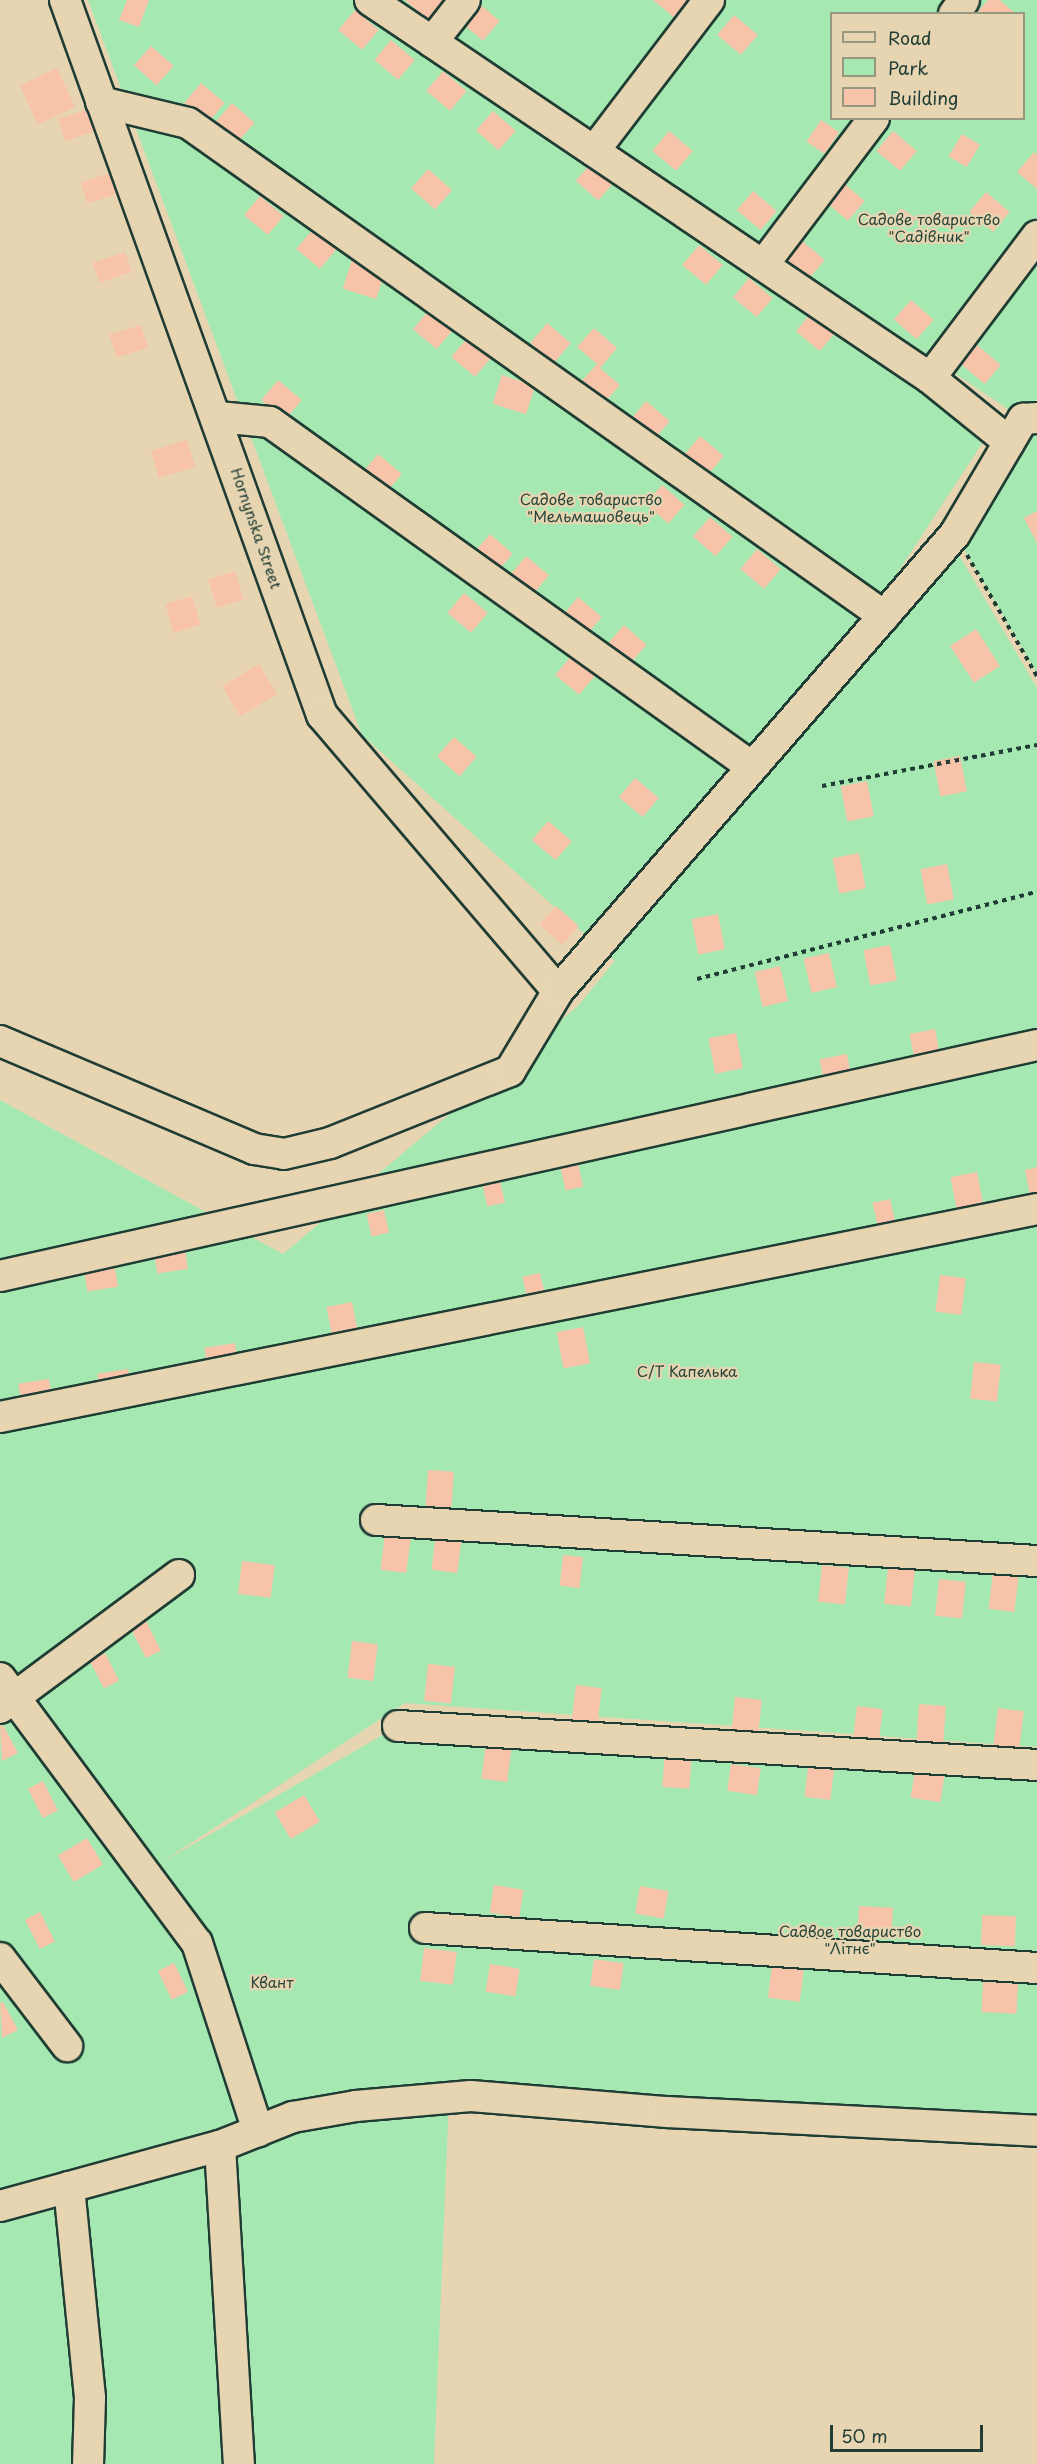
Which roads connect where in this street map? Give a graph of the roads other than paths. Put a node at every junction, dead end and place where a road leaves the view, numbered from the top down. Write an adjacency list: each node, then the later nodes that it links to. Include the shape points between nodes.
1 (65, 0): 6 (street, Hornynska Street)
2 (370, 0): 5 (street)
3 (465, 0): 5 (street)
4 (709, 0): 8 (street)
5 (432, 42): 8 (street)
6 (101, 102): 12 (street, Hornynska Street); 15 (street, via 188,123)
7 (872, 120): 10 (street)
8 (594, 151): 10 (street)
9 (1037, 236): 11 (street)
10 (763, 265): 11 (street)
11 (930, 378): 14 (street)
12 (218, 417): 16 (street, via 270,422); 17 (street, Hornynska Street, via 322,715)
13 (1037, 418): 14 (street, via 1023,419)
14 (1009, 442): 15 (street, via 955,534)
15 (884, 616): 16 (street)
16 (752, 766): 17 (street)
17 (558, 991): 18 (street, via 510,1071 330,1143 284,1154 254,1149)
18 (0, 1041)
19 (1037, 1045): 21 (street)
20 (1037, 1209): 22 (street)
21 (0, 1276)
22 (0, 1417)
23 (376, 1520): 24 (street)
24 (1037, 1561)
25 (179, 1575): 26 (street)
26 (5, 1695): 33 (street, via 197,1943)
27 (398, 1726): 28 (street, via 726,1743)
28 (1037, 1765)
29 (425, 1928): 31 (street)
30 (0, 1958): 32 (street)
31 (1037, 1968)
32 (67, 2046)
33 (258, 2131): 34 (street, via 293,2117 356,2106 471,2096 667,2112); 35 (street)
34 (1037, 2131)
35 (220, 2146): 36 (street); 39 (street)
36 (69, 2187): 37 (street); 38 (street, via 90,2398)
37 (0, 2206)
38 (88, 2464)
39 (239, 2464)

